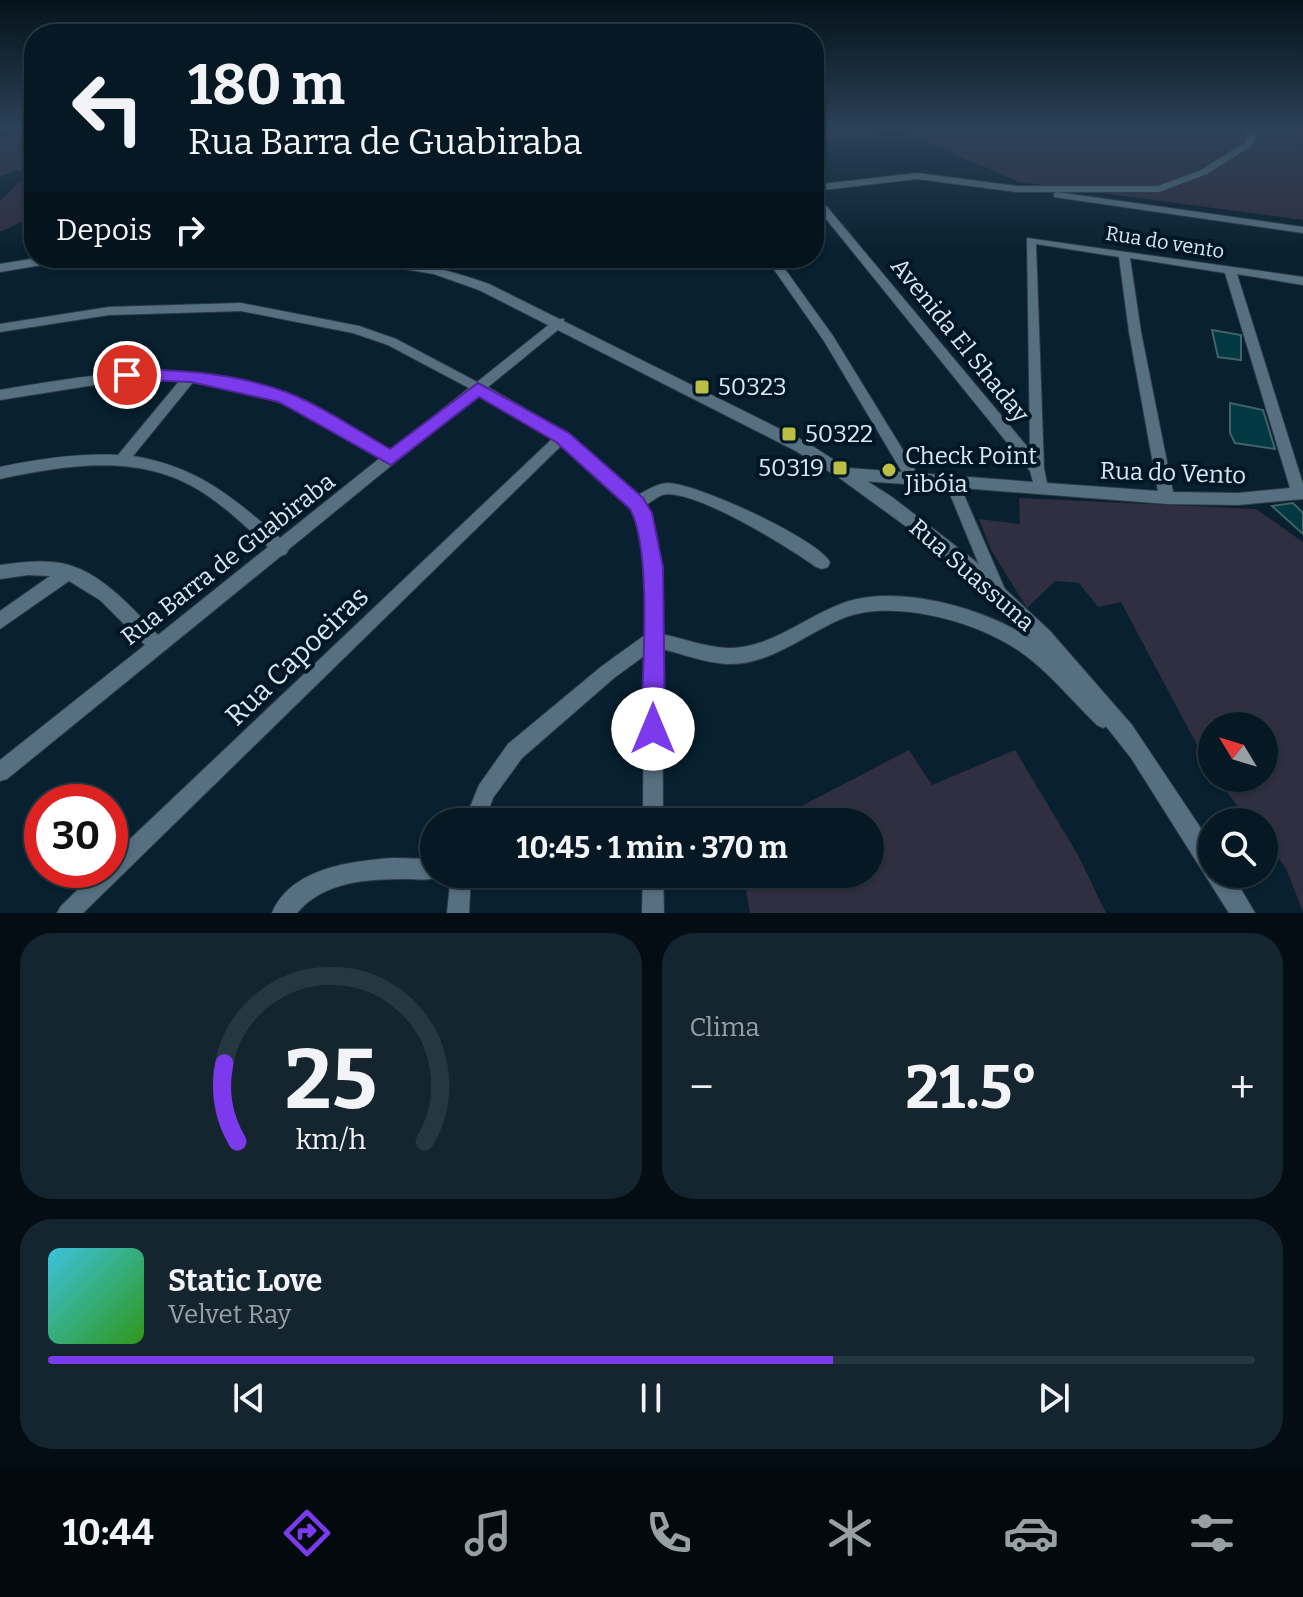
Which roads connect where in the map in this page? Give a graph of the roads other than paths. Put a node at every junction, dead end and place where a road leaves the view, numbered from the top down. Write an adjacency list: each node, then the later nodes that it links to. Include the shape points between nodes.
1 (1209, 169): 3 (street, via 1173,186 1146,190)
2 (824, 187): 3 (street, via 917,176)
3 (1017, 189): 5 (street, Rua do vento)
4 (824, 210): 23 (street, Avenida El Shaday)
5 (1303, 230)
6 (1124, 254): 13 (street, Rua do vento); 23 (street, Rua do vento, via 1031,240); 30 (street)
7 (24, 264): 8 (street)
8 (0, 268)
9 (424, 268): 12 (street, Rua Suassuna)
10 (440, 268): 12 (street)
11 (778, 268): 26 (street, via 829,339)
12 (436, 270): 15 (street, Rua Suassuna)
13 (1230, 270): 14 (street, Rua do vento); 29 (street)
14 (1303, 281)
15 (560, 322): 18 (street, Rua Barra de Guabiraba); 25 (street, Rua Suassuna)
16 (0, 328): 18 (street, via 109,311 241,307 370,334)
17 (191, 376): 19 (street, via 147,373); 21 (street, via 285,398); 22 (street)
18 (478, 389): 20 (street); 21 (street, Rua Barra de Guabiraba)
19 (0, 395)
20 (562, 437): 31 (street); 49 (street, Rua Capoeiras)
21 (391, 458): 32 (street, Rua Barra de Guabiraba)
22 (122, 460): 24 (street, via 57,462); 32 (street, via 198,482)
23 (1037, 469): 28 (street)
24 (0, 473)
25 (848, 474): 26 (street, Rua do Vento); 36 (street, Rua Suassuna)
26 (912, 477): 27 (street, Rua do Vento)
27 (952, 483): 28 (street, Rua do Vento); 36 (street)
28 (1041, 488): 30 (street, Rua do Vento)
29 (1301, 493): 30 (street, Rua do Vento)
30 (1167, 498)
31 (637, 503): 33 (street, via 665,489 693,493); 38 (street, via 645,518 653,567)
32 (281, 549): 39 (street, Rua Barra de Guabiraba)
33 (822, 562)
34 (0, 572): 35 (street, via 50,567)
35 (68, 572): 37 (street); 39 (street, via 105,591)
36 (1000, 596): 40 (street, Rua Suassuna, via 1110,713)
37 (0, 621)
38 (652, 640): 40 (street, via 737,656 857,606 890,603 957,617 1027,646); 42 (street, via 515,751); 43 (street)
39 (157, 645): 41 (street, Rua Barra de Guabiraba)
40 (1146, 761): 44 (street, Rua Suassuna)
41 (0, 772)
42 (480, 808)
43 (653, 808)
44 (1198, 843)
45 (420, 869): 50 (street, via 332,876 309,887)
46 (460, 888): 51 (street)
47 (653, 888): 52 (street)
48 (1227, 888): 53 (street)
49 (68, 913)
50 (283, 913)
51 (458, 913)
52 (653, 913)
53 (1243, 913)

